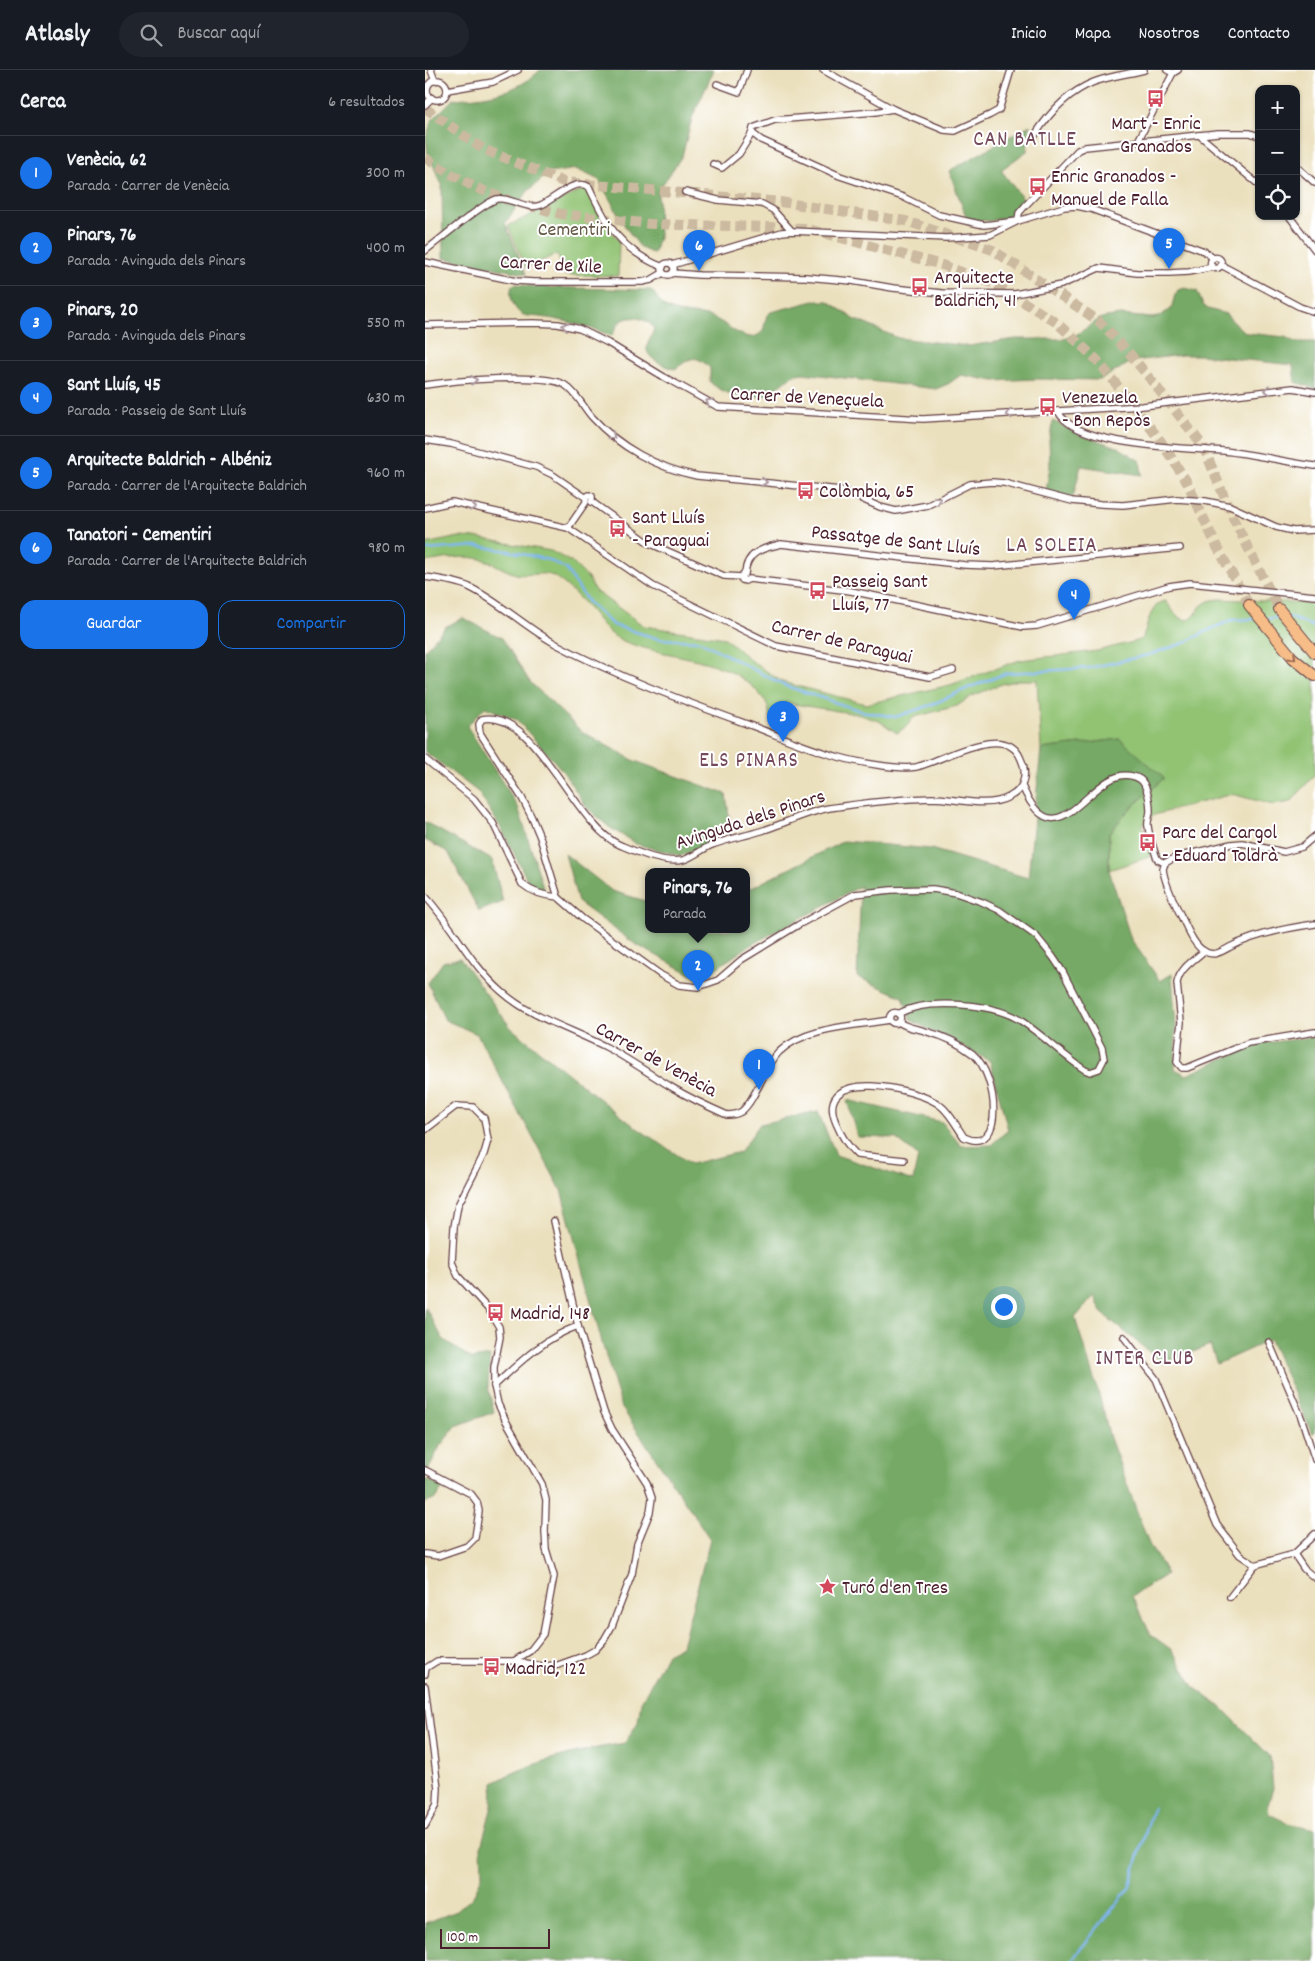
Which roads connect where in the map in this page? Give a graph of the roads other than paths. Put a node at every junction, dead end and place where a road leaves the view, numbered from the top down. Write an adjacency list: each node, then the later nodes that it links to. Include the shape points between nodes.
1 (431, 70): 8 (street)
2 (518, 70): 10 (street, via 493,82)
3 (747, 70): 9 (street, via 739,92)
4 (823, 70): 13 (street)
5 (1011, 70): 13 (street, via 999,110 955,131 944,130)
6 (1144, 70): 15 (street, via 1096,81 1071,93 1044,120)
7 (1173, 71): 18 (street)
8 (435, 81): 10 (street, via 443,82); 11 (street, via 428,88)
9 (717, 84)
10 (447, 90): 11 (street, via 442,99)
11 (432, 98): 12 (street)
12 (425, 105)
13 (893, 109): 14 (street, via 775,120 753,128)
14 (752, 133): 19 (street, via 739,154 722,168); 25 (street, via 840,176 903,197 939,215 984,225)
15 (1035, 135)
16 (1199, 135): 17 (street, via 1234,132); 18 (street); 21 (street)
17 (1255, 135)
18 (1138, 141): 25 (street, via 1078,150 1019,213)
19 (713, 164)
20 (1300, 170): 22 (street)
21 (1255, 182)
22 (1315, 183)
23 (685, 192): 26 (street, via 717,200 762,204 773,210)
24 (1292, 220): 27 (street)
25 (1019, 221): 26 (street, via 990,235 946,238); 29 (street, via 1064,206 1077,206 1204,251)
26 (792, 231): 32 (street)
27 (1315, 250)
28 (425, 252): 31 (street, Carrer de Xile); 35 (street, via 496,199 533,207 568,188 585,184 619,238)
29 (1213, 258): 33 (street, via 1220,258); 34 (street)
30 (425, 262): 31 (street, Carrer de Xile)
31 (437, 264): 35 (street, Carrer de Xile, via 534,282 642,282 651,280)
32 (672, 265): 35 (street, via 667,264); 36 (street)
33 (1221, 265): 34 (street); 37 (street, via 1299,307)
34 (1213, 267): 36 (street, via 1169,274 1099,268 1061,285 1015,294 942,293 806,277)
35 (663, 270): 36 (street, via 669,275)
36 (673, 273)
37 (1315, 312)
38 (425, 324): 41 (street, Carrer de Veneçuela, one-way to 38, via 923,419 718,407 580,329 533,322)
39 (425, 385): 47 (street, one-way to 47, via 545,378 565,385 602,428 622,444 677,472 841,490 896,511 928,504 970,484 992,482 1072,501 1101,504 1177,499 1205,501 1230,506 1276,527 1293,531)
40 (1315, 392): 41 (street, Carrer de Veneçuela, one-way to 41, via 1293,388 1143,406)
41 (1058, 411): 43 (street, via 1063,420 1075,428 1107,438 1153,446 1226,451)
42 (425, 440): 44 (street, via 536,467 553,475)
43 (1315, 466)
44 (588, 501): 46 (street); 49 (street, via 649,543 723,576)
45 (425, 508): 46 (street, Carrer de Paraguai, one-way to 46, via 452,502)
46 (567, 528): 55 (street, Carrer de Paraguai, via 653,586 776,646 930,677)
47 (1315, 530)
48 (1180, 548): 49 (street, Passatge de Sant Lluís, via 993,566 781,544 764,547 753,554 748,560)
49 (745, 576): 51 (street, via 851,591 1023,627 1037,626 1169,586 1190,583)
50 (425, 577): 58 (street, via 467,586 553,643 647,688 837,757 914,768 980,744 1008,744 1018,751 1023,762)
51 (1315, 596)
52 (1249, 605): 56 (highway, one-way to 56, via 1293,658)
53 (1279, 609): 54 (highway)
54 (1315, 653)
55 (953, 670)
56 (1315, 676)
57 (425, 759): 62 (street, via 474,798 493,823 522,884 530,891)
58 (1022, 786): 60 (street, via 1034,808 1047,817 1055,818 1070,811 1113,779 1129,775 1137,778 1147,793 1150,812 1147,824 1155,856); 62 (street, Avinguda dels Pinars, via 1001,801 935,798 826,808 711,845 681,860 666,859 617,844 602,834 553,769 518,730 501,720 482,719 480,733 532,818)
59 (1315, 836): 60 (street, via 1302,846 1284,852 1242,843 1176,857)
60 (1165, 863): 64 (street, via 1163,873 1178,909 1192,937)
61 (425, 896): 66 (street, Carrer de Venècia, via 480,969 519,1006 617,1053 674,1089 727,1115 742,1110 780,1051 794,1042 839,1026)
62 (558, 897): 65 (street, via 661,975 679,985 692,987 718,980 741,960 855,894 923,888 956,893 999,910 1025,927 1045,946 1063,972 1102,1048 1104,1059 1099,1069 1085,1070 1017,1019 995,1010 940,1005 906,1009)
63 (1315, 924): 64 (street, via 1263,934 1218,953)
64 (1204, 951): 68 (street, via 1178,976 1181,1035 1177,1062 1180,1066 1187,1068 1248,1043)
65 (898, 1014): 66 (street, via 893,1013); 67 (street)
66 (889, 1020): 67 (street, via 893,1024)
67 (899, 1022): 70 (street, via 906,1027 947,1038 973,1054 990,1081 995,1108 986,1134 969,1140 963,1137 943,1107 923,1097 873,1086 853,1087 840,1092 833,1106 834,1116 852,1150 857,1155)
68 (1315, 1032)
69 (425, 1130): 75 (street, via 456,1106 464,1105 479,1112 487,1129 484,1154 458,1205 451,1253 458,1276 489,1310 499,1327)
70 (904, 1160)
71 (554, 1221): 72 (street)
72 (578, 1326): 75 (street, via 544,1342); 84 (street, via 603,1412 647,1483 650,1512 637,1544 632,1574 612,1626 595,1650 558,1665)
73 (1124, 1337): 81 (street, via 1156,1379 1217,1525 1240,1555)
74 (1269, 1342): 76 (street, via 1301,1417)
75 (494, 1386): 84 (street, via 506,1421 542,1484 547,1500 546,1548 554,1576 543,1634 530,1651)
76 (1315, 1460)
77 (425, 1470): 79 (street, via 471,1494 479,1512 475,1538 467,1546 439,1556)
78 (1315, 1534): 80 (street)
79 (425, 1554)
80 (1294, 1554): 81 (street); 82 (street)
81 (1255, 1566): 83 (street)
82 (1315, 1578)
83 (1229, 1597)
84 (513, 1661): 85 (street, via 437,1661 426,1668)
85 (425, 1674)
86 (425, 1686): 87 (street, via 439,1788 437,1804)
87 (425, 1826)

